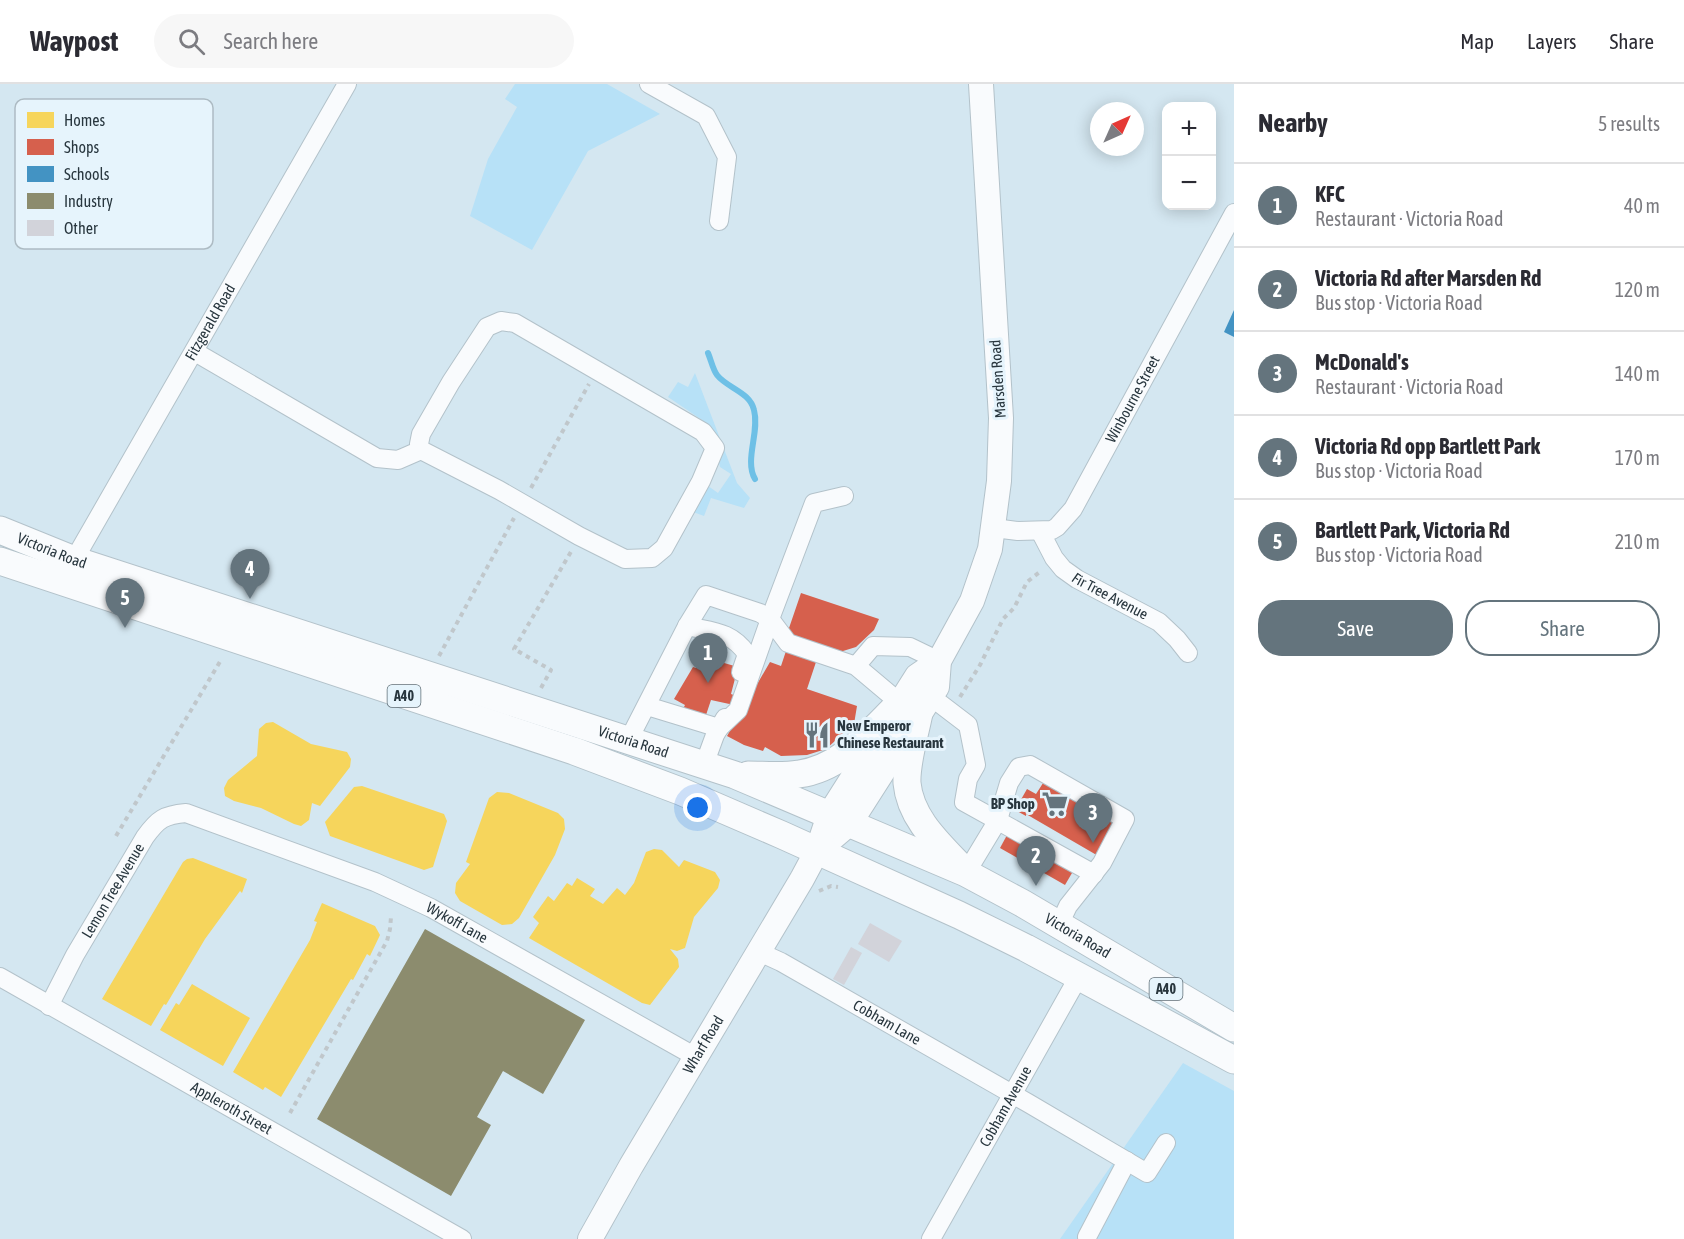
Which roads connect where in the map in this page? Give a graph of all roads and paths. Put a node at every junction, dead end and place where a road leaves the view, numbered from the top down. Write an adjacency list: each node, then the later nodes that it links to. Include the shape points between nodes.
1 (347, 84): 6 (street, Fitzgerald Road)
2 (649, 84): 5 (street, via 706,116 727,157)
3 (981, 84): 11 (main road, Marsden Road, via 1001,418)
4 (1234, 213): 13 (street, Winbourne Street, via 1073,509 1057,528)
5 (719, 221)
6 (195, 352): 8 (street, via 377,458 398,460); 15 (street, Fitzgerald Road)
7 (597, 370): 8 (street, via 515,323 501,321 487,327 421,434); 10 (path); 14 (street, via 703,432 715,448 664,548 652,558 625,559)
8 (421, 450): 10 (street)
9 (844, 496): 18 (street, via 814,503)
10 (522, 503): 14 (street); 22 (path)
11 (994, 528): 13 (street, Winbourne Street); 23 (main road, Marsden Road, via 972,601)
12 (0, 530): 15 (highway, Victoria Road / A40)
13 (1040, 531): 20 (street, Fir Tree Avenue, via 1063,569 1159,622)
14 (579, 536): 25 (path, via 514,649 551,670)
15 (74, 560): 30 (highway, Victoria Road / A40)
16 (7, 562): 37 (highway, Victoria Road / A40, via 574,752 680,791)
17 (1040, 572): 28 (path, via 1027,582)
18 (770, 619): 19 (street, via 706,595); 24 (street, via 788,643); 29 (street, via 738,710)
19 (687, 626): 27 (street); 29 (street, via 728,635 747,654 729,711)
20 (1188, 653)
21 (221, 660): 36 (path)
22 (437, 660)
23 (939, 661): 24 (street, via 910,647 873,646); 26 (main road, Marsden Road, via 917,676)
24 (856, 666): 26 (street)
25 (539, 691)
26 (917, 704): 28 (street); 32 (highway, via 821,769 798,775); 34 (main road, Marsden Road); 38 (highway, via 908,771 909,796 926,828)
27 (647, 706): 29 (street); 30 (street)
28 (950, 712): 35 (street, via 968,725 976,765 968,779 964,802)
29 (719, 728): 31 (street)
30 (628, 741): 31 (highway, Victoria Road / A40)
31 (704, 765): 32 (highway, Victoria Road / A40)
32 (735, 775): 34 (highway, Victoria Road / A40)
33 (204, 819): 47 (street, Lemon Tree Avenue, via 186,813 169,814 155,823 75,955); 49 (street, Wykoff Lane, via 422,903)
34 (840, 819): 37 (main road, Marsden Road); 38 (highway, Victoria Road / A40)
35 (998, 820): 38 (street); 39 (street); 39 (street, via 1009,783 1019,767 1030,765 1125,819)
36 (116, 836)
37 (818, 851): 44 (main road, Wharf Road); 45 (highway, Victoria Road / A40, via 959,915)
38 (966, 873): 43 (highway, Victoria Road / A40)
39 (1094, 874): 43 (street)
40 (844, 890): 41 (path, via 831,886)
41 (815, 894)
42 (391, 917): 52 (path, via 387,941)
43 (1059, 924): 48 (highway, Victoria Road / A40)
44 (759, 952): 49 (main road, Wharf Road); 51 (street, Cobham Lane)
45 (1079, 976): 50 (highway, Victoria Road / A40); 51 (street, Cobham Avenue)
46 (0, 977): 47 (street, Appleroth Street)
47 (49, 1006): 56 (street, Appleroth Street)
48 (1234, 1028)
49 (696, 1057): 57 (main road, Wharf Road)
50 (1234, 1060)
51 (1012, 1094): 54 (street, Cobham Lane); 58 (street, Cobham Avenue)
52 (290, 1113)
53 (1166, 1143): 54 (street, Cobham Lane, via 1147,1173)
54 (1126, 1161): 55 (street)
55 (1087, 1237)
56 (462, 1239)
57 (590, 1239)
58 (931, 1239)

